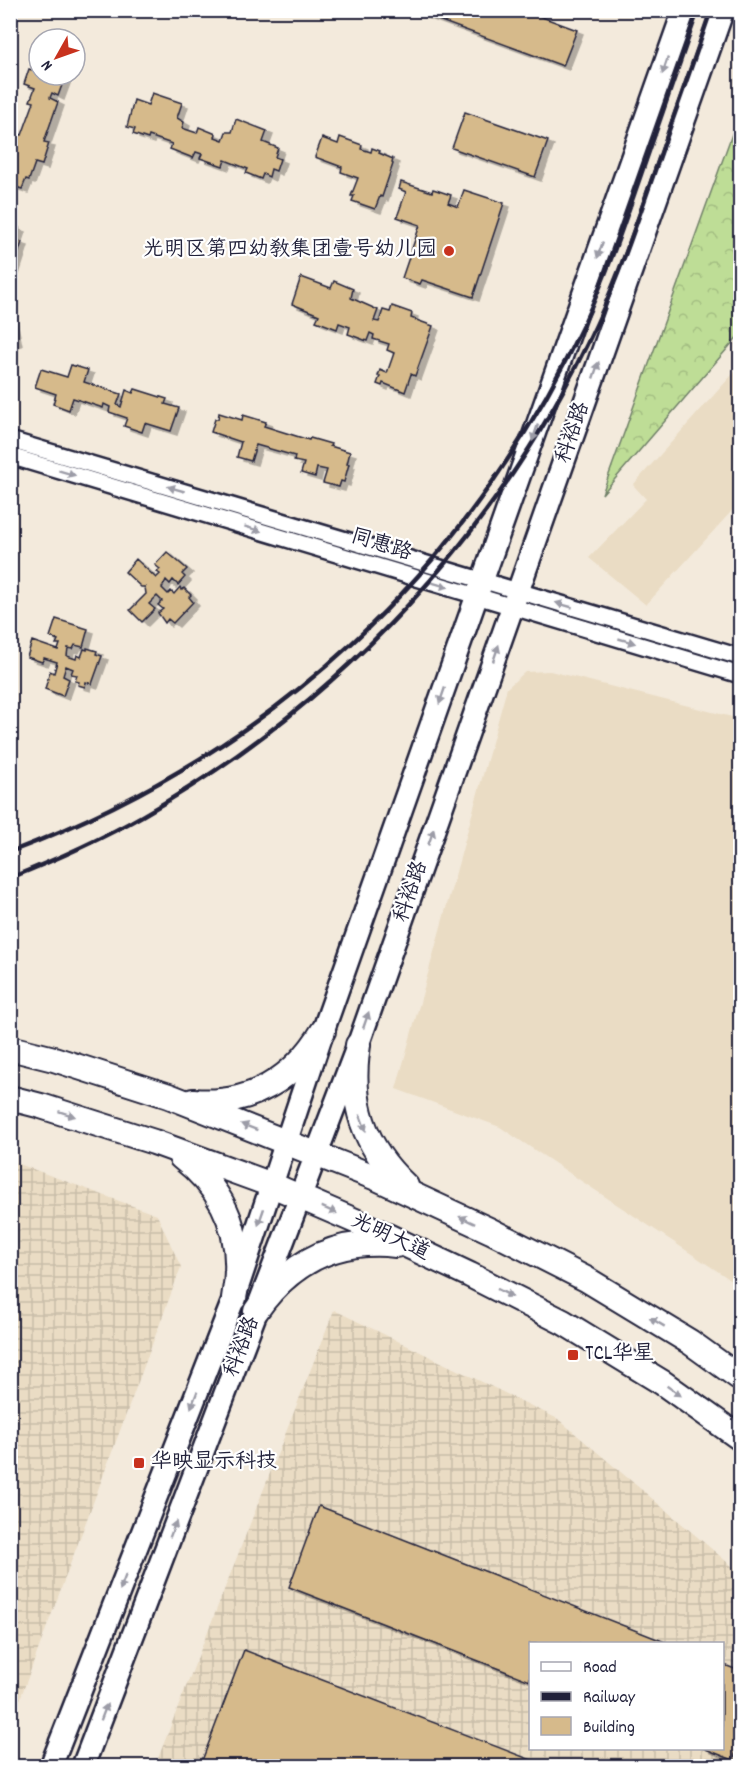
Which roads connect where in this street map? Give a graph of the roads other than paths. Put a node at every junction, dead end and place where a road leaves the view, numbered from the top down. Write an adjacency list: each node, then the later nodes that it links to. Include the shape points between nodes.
1 (684, 10): 5 (main road, 科裕路, one-way to 5)
2 (723, 10): 6 (main road, 科裕路, one-way to 2)
3 (10, 440): 5 (street, 同惠路, one-way to 3)
4 (10, 456): 5 (street, 同惠路, one-way to 5)
5 (480, 588): 6 (street, 同惠路); 9 (main road, 科裕路, one-way to 9)
6 (515, 599): 7 (street, 同惠路, one-way to 6); 8 (street, 同惠路, one-way to 8); 10 (main road, 科裕路, one-way to 6)
7 (741, 657)
8 (741, 675)
9 (323, 1031): 12 (main road, via 304,1058 266,1088 218,1101); 15 (main road, 科裕路)
10 (358, 1045): 16 (main road, 科裕路); 19 (main road, one-way to 19, via 356,1096 369,1137 393,1173)
11 (10, 1048): 12 (main road)
12 (169, 1096): 15 (main road, one-way to 12)
13 (10, 1098): 14 (main road, 光明大道, one-way to 14)
14 (154, 1142): 17 (main road, 光明大道); 21 (main road, via 195,1168 224,1206 237,1251)
15 (286, 1142): 16 (main road); 17 (main road, 科裕路)
16 (316, 1154): 18 (main road, 科裕路); 19 (main road)
17 (272, 1185): 18 (main road, 光明大道); 21 (main road, 科裕路, one-way to 21)
18 (300, 1197): 20 (main road, 光明大道, one-way to 20); 22 (main road, 科裕路)
19 (434, 1204): 23 (main road, one-way to 19, via 690,1342 586,1280)
20 (416, 1250): 22 (main road, via 381,1244 330,1251 288,1274); 24 (main road, 光明大道, one-way to 24, via 563,1322 663,1383)
21 (234, 1298): 25 (main road, 科裕路, one-way to 25)
22 (256, 1311): 26 (main road, 科裕路, one-way to 22)
23 (741, 1378)
24 (741, 1438)
25 (51, 1767)
26 (83, 1767)

